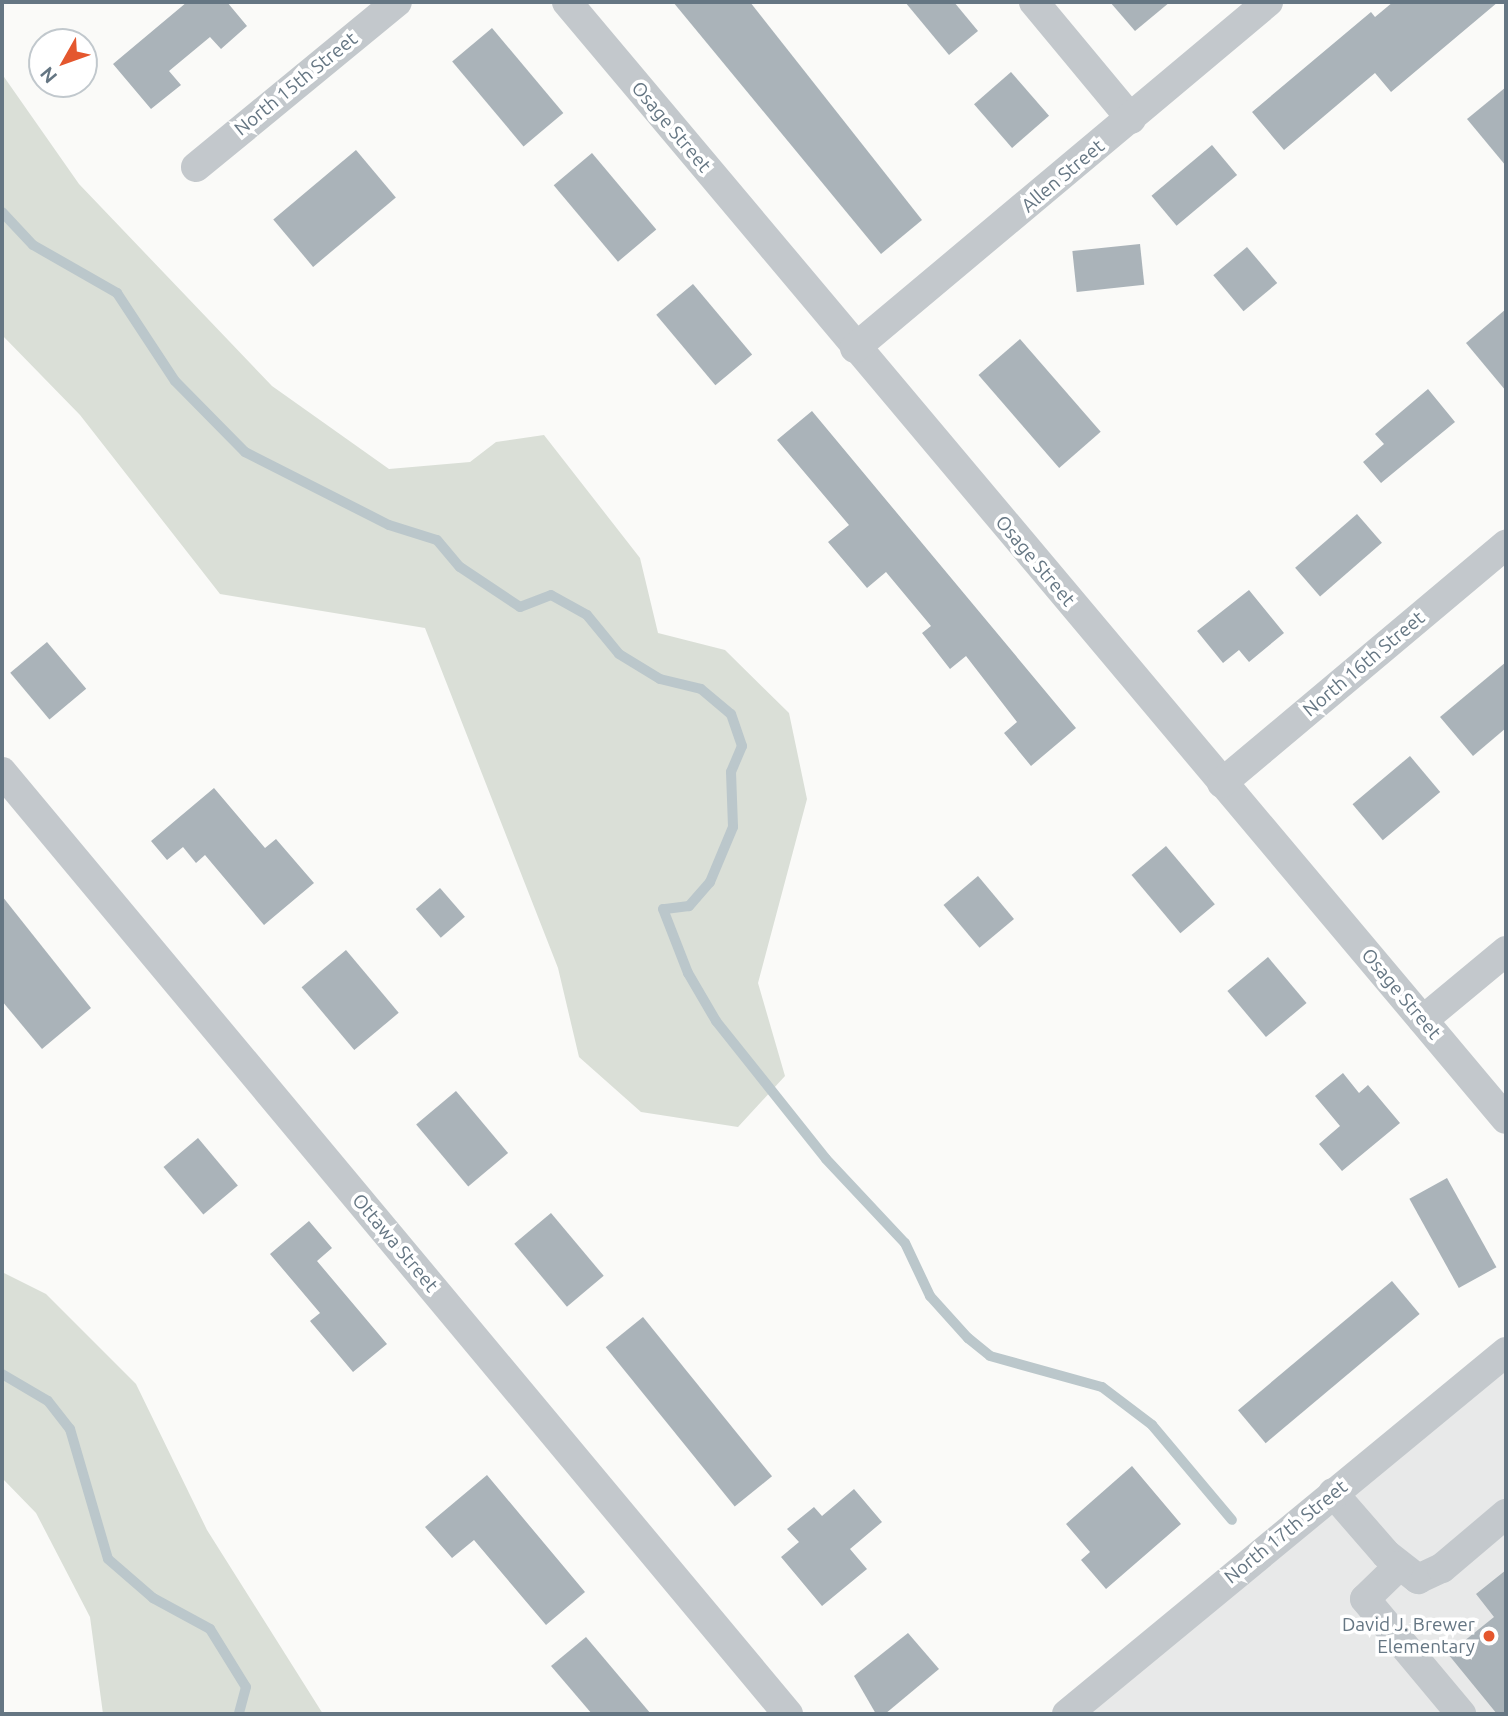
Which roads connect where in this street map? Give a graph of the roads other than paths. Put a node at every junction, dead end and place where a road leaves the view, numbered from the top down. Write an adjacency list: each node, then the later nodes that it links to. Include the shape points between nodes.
1 (397, 2): 6 (street, North 15th Street)
2 (567, 2): 7 (street, Osage Street)
3 (1034, 2): 5 (street)
4 (1268, 2): 5 (street, Allen Street)
5 (1131, 119): 7 (street, Allen Street)
6 (196, 167)
7 (855, 348): 10 (street, Osage Street)
8 (1506, 545): 10 (street, North 16th Street)
9 (2, 772): 18 (street, Ottawa Street)
10 (1222, 783): 12 (street, Osage Street)
11 (1506, 951): 12 (street)
12 (1423, 1020): 13 (street, Osage Street)
13 (1506, 1119)
14 (1505, 1356): 15 (street, North 17th Street)
15 (1333, 1493): 17 (street); 19 (street, North 17th Street)
16 (1506, 1514): 17 (street, via 1442,1568 1418,1579)
17 (1399, 1566): 20 (street, via 1365,1599)
18 (789, 1714)
19 (1067, 1714)
20 (1461, 1714)

